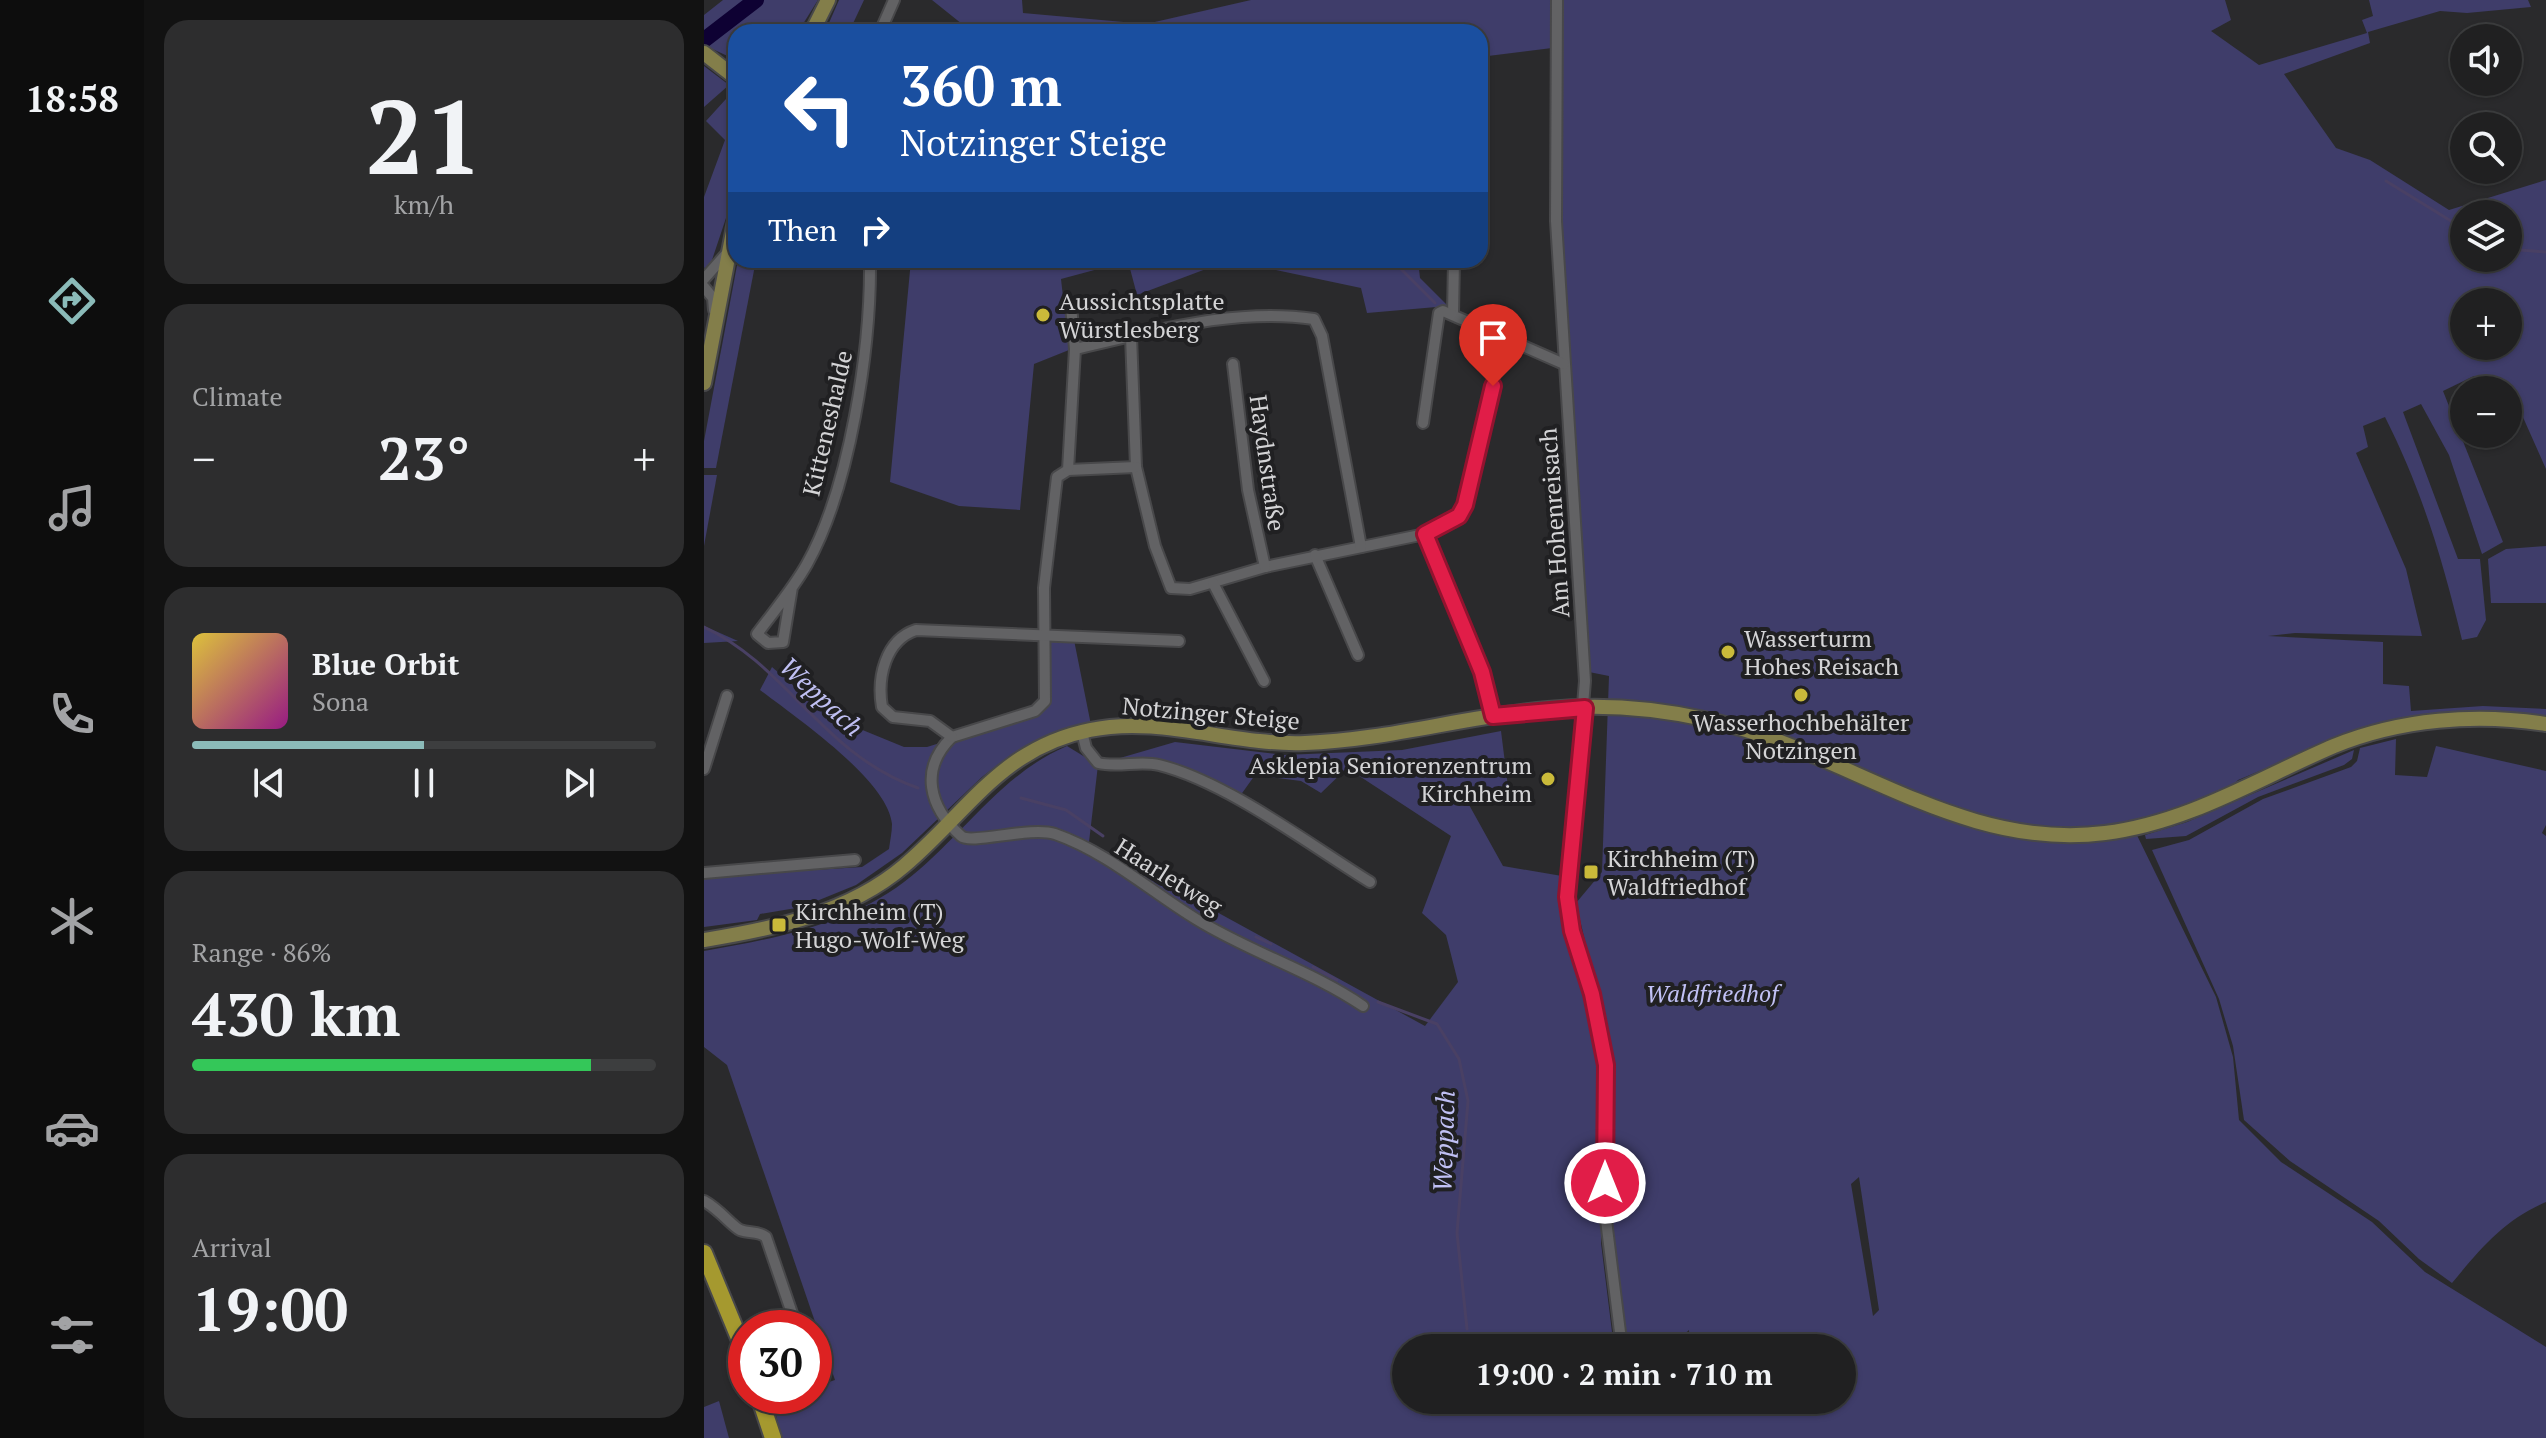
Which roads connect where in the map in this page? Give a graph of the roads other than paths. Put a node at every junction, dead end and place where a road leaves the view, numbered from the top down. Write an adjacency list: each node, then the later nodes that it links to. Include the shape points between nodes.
1 (828, 0): 4 (main road)
2 (894, 0): 5 (street)
3 (1557, 0): 18 (street, Am Hohenreisach, via 1554,149)
4 (816, 24)
5 (884, 24)
6 (728, 252): 9 (street); 13 (main road)
7 (870, 268): 28 (street, Kitteneshalde, via 865,353 836,486 810,557)
8 (1454, 268): 12 (street)
9 (704, 279)
10 (704, 287): 13 (street, via 713,298)
11 (1071, 306): 16 (street)
12 (1453, 314): 15 (street); 20 (street, via 1439,313)
13 (715, 322): 19 (main road)
14 (1131, 336): 16 (street); 21 (street); 24 (street, via 1223,320 1314,319 1322,336)
15 (1503, 336): 18 (street); 23 (street, via 1465,505 1459,516)
16 (1075, 349): 22 (street)
17 (1233, 364): 26 (street, Haydnstraße, via 1248,490)
18 (1564, 364): 34 (street, Am Hohenreisach)
19 (704, 383)
20 (1423, 423)
21 (1136, 467): 22 (street); 27 (street, via 1166,581 1177,591)
22 (1068, 470): 29 (street, via 1055,485)
23 (1425, 534): 24 (street); 35 (street, via 1482,672)
24 (1361, 547): 25 (street)
25 (1315, 555): 26 (street); 31 (street)
26 (1265, 567): 27 (street)
27 (1213, 583): 32 (street)
28 (792, 587): 28 (street, Kitteneshalde, via 757,634 768,643 783,642)
29 (1044, 633): 30 (street); 38 (street, via 1047,693 1041,707); 38 (street, via 916,630 898,639 882,677 882,707 893,717 930,721)
30 (1179, 641)
31 (1358, 655)
32 (1264, 681)
33 (727, 696): 39 (street)
34 (1585, 708): 35 (main road, Notzinger Steige); 36 (main road, Notzinger Steige, via 1714,721 1766,737 1948,814 2016,831 2069,834 2104,833 2172,818 2340,744 2388,729 2464,719); 50 (street, via 1567,897 1606,1065 1605,1212)
35 (1493, 716): 37 (main road, Notzinger Steige, via 1370,738 1300,744 1141,727)
36 (2546, 724)
37 (1082, 732): 40 (main road, Notzinger Steige, via 1032,749 990,779); 43 (street, via 1098,763 1173,769 1231,797)
38 (952, 737): 40 (street, via 936,757 930,786 938,809)
39 (704, 769)
40 (949, 820): 44 (main road, Notzinger Steige, via 903,867 854,898 793,922); 45 (street, Haarletweg, via 970,840 1034,830 1066,839 1197,920)
41 (855, 860): 42 (street)
42 (704, 873)
43 (1370, 882)
44 (704, 940)
45 (1363, 1006)
46 (704, 1201): 48 (street, via 739,1230 766,1237)
47 (704, 1253): 49 (main road)
48 (791, 1310)
49 (728, 1311)
50 (1620, 1334)
51 (765, 1414): 52 (main road)
52 (773, 1438)

